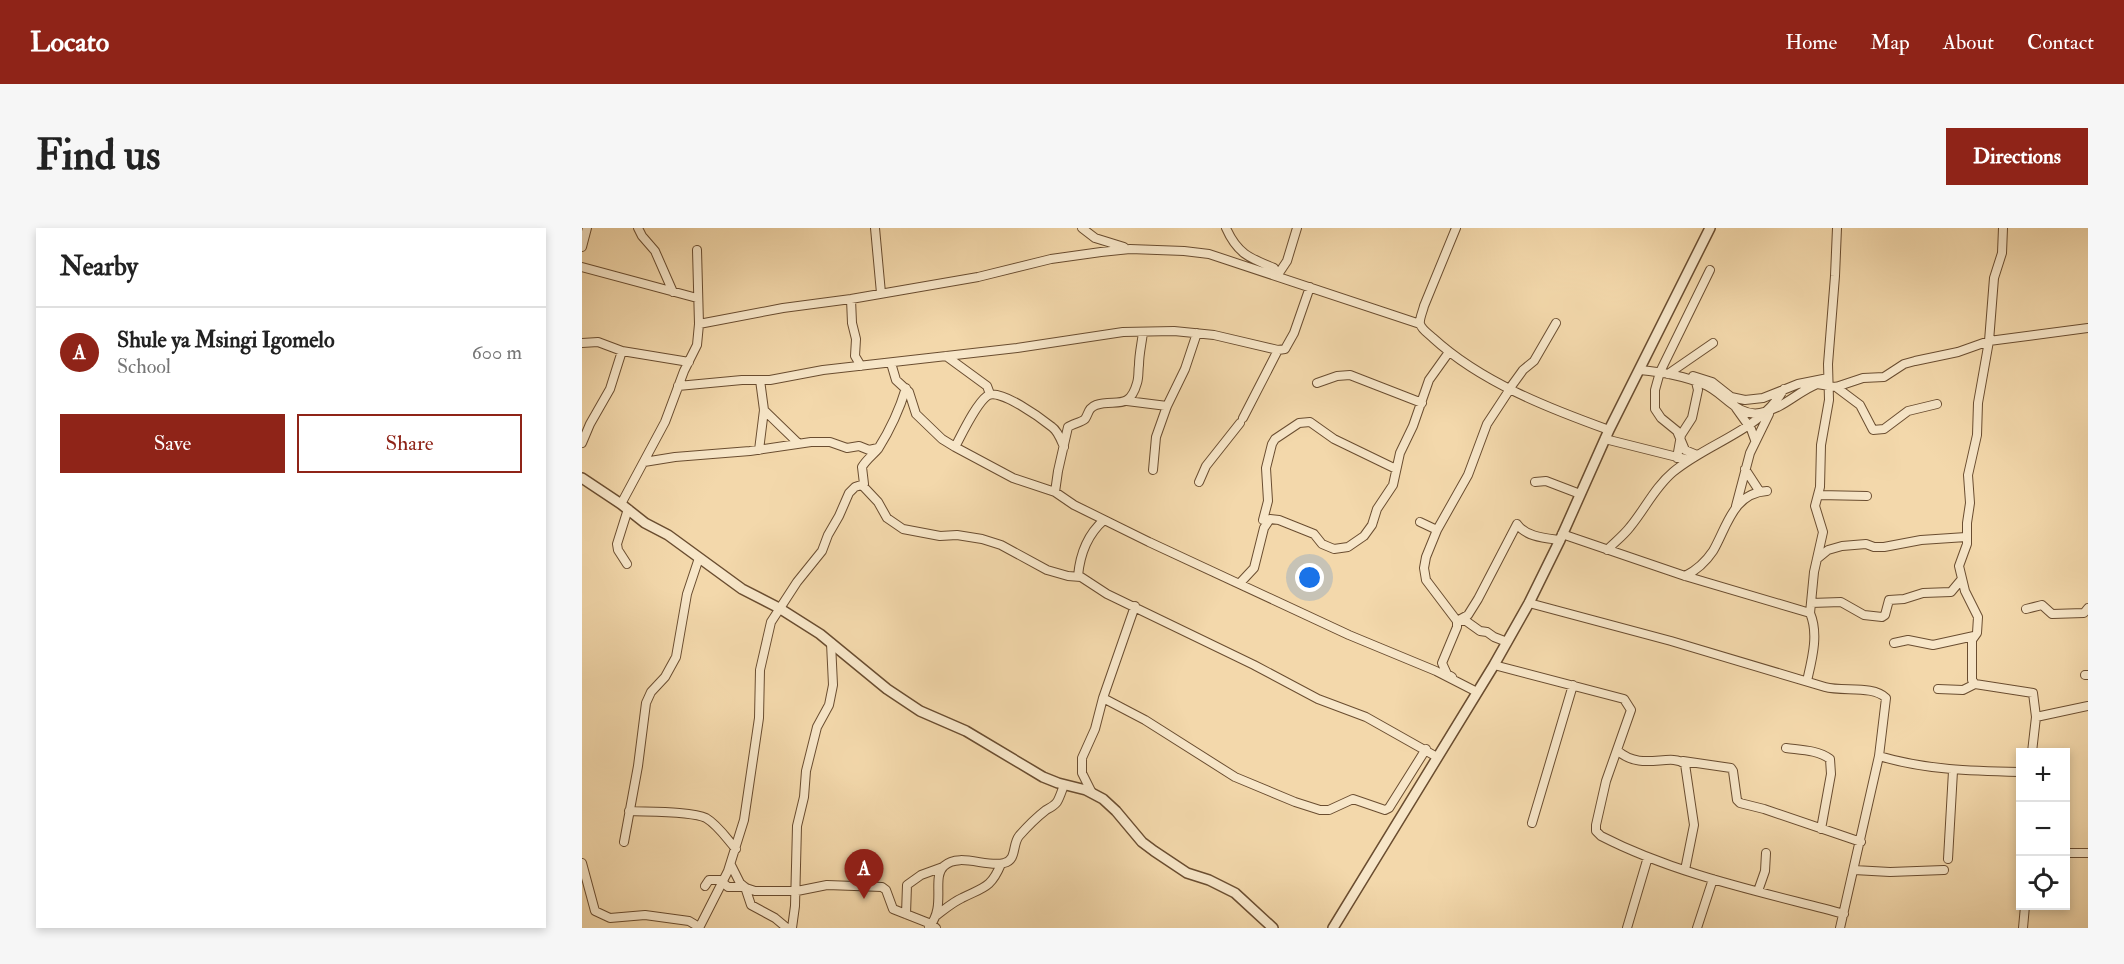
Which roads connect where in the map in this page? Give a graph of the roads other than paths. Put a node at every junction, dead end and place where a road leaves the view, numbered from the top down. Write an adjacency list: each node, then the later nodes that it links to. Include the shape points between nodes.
1 (587, 228): 12 (street)
2 (638, 228): 19 (street, via 655,251)
3 (875, 228): 20 (street)
4 (1082, 228): 11 (street)
5 (1226, 228): 17 (street, via 1234,245 1274,268)
6 (1297, 228): 17 (street, via 1287,261)
7 (1456, 228): 25 (street)
8 (1710, 228): 39 (street)
9 (1837, 228): 44 (street)
10 (2003, 228): 29 (street)
11 (1088, 231): 13 (street, via 1103,241)
12 (582, 247)
13 (1130, 249): 17 (street, via 1197,252); 20 (street)
14 (697, 250): 21 (street)
15 (582, 267): 19 (street)
16 (1710, 270): 40 (street)
17 (1277, 276): 18 (street)
18 (1310, 287): 25 (street); 32 (street, via 1294,333 1285,349)
19 (673, 292): 21 (street)
20 (881, 293): 22 (street)
21 (697, 298): 24 (street)
22 (851, 299): 24 (street); 38 (street, via 855,356)
23 (1556, 323): 47 (street, via 1534,361)
24 (699, 324): 36 (street, via 697,345)
25 (1420, 324): 34 (street)
26 (2088, 328): 29 (street)
27 (1143, 332): 28 (street); 35 (street); 50 (street, via 1138,379)
28 (1197, 333): 32 (street); 53 (street)
29 (1989, 341): 44 (street, via 1915,360 1884,377); 89 (street, via 1968,475)
30 (582, 343): 33 (street, via 598,342)
31 (1713, 343): 40 (street)
32 (1278, 350): 75 (street, via 1242,420 1206,466)
33 (622, 351): 36 (street); 61 (street, via 610,389)
34 (1449, 352): 47 (street); 51 (street, via 1429,380)
35 (946, 356): 37 (street); 49 (street, via 987,386)
36 (689, 362): 45 (street)
37 (891, 363): 38 (street); 46 (street, via 896,380)
38 (861, 366): 41 (street)
39 (1640, 370): 40 (street); 58 (street)
40 (1667, 374): 43 (street); 48 (street, via 1702,378 1737,399 1763,398); 59 (street, via 1653,399 1661,418 1677,431)
41 (760, 380): 45 (street); 55 (street)
42 (1317, 382): 51 (street, via 1350,375)
43 (1696, 382): 54 (street); 59 (street, via 1692,418)
44 (1831, 384): 48 (street, via 1805,382); 52 (street, via 1860,405 1873,430 1884,429 1908,411); 56 (street, via 1812,386); 80 (street, via 1821,445)
45 (678, 386): 70 (street)
46 (906, 388): 63 (street, via 916,414); 65 (street)
47 (1510, 388): 58 (street); 87 (street, via 1487,424 1468,475)
48 (1784, 389): 56 (street)
49 (990, 394): 63 (street); 64 (street, via 1002,395 1052,427)
50 (1126, 401): 53 (street); 64 (street, via 1091,407 1084,420 1067,428)
51 (1422, 403): 71 (street)
52 (1937, 404)
53 (1167, 406): 73 (street, via 1156,437)
54 (1735, 406): 56 (street, via 1751,413); 57 (street)
55 (764, 410): 62 (street); 66 (street)
56 (1771, 410): 57 (street); 60 (street)
57 (1748, 425): 60 (street); 67 (street)
58 (1607, 434): 68 (street); 79 (street)
59 (1680, 439): 67 (street, via 1684,450); 68 (street)
60 (1755, 440): 72 (street)
61 (582, 443)
62 (798, 443): 65 (street); 66 (street)
63 (955, 447): 78 (street, via 1013,478)
64 (1064, 447): 78 (street)
65 (878, 448): 77 (street, via 863,464)
66 (759, 450): 70 (street)
67 (1697, 454): 69 (street)
68 (1677, 458): 69 (street)
69 (1689, 460): 90 (street, via 1663,482)
70 (644, 462): 82 (street)
71 (1396, 469): 85 (street, via 1334,439 1310,422 1299,423 1272,444 1265,474 1268,501); 97 (street, via 1390,492 1364,536 1348,547 1334,549 1322,544 1314,534 1270,519 1254,568)
72 (1745, 469): 83 (street); 83 (street, via 1763,491 1751,494)
73 (1153, 470)
74 (582, 478): 82 (street)
75 (1199, 482)
76 (1535, 482): 79 (street, via 1546,481)
77 (862, 485): 94 (street, via 887,518 903,529 982,539 1047,570); 101 (street, via 849,493 822,551)
78 (1055, 492): 84 (street)
79 (1580, 494): 88 (street)
80 (1819, 495): 81 (street); 92 (street, via 1815,506 1823,532)
81 (1867, 495)
82 (625, 506): 91 (street); 93 (street, via 616,544)
83 (1736, 508): 95 (street, via 1703,564)
84 (1104, 520): 94 (street, via 1090,534); 97 (street)
85 (1263, 520)
86 (1420, 522): 87 (street)
87 (1437, 530): 105 (street, via 1426,557 1426,580)
88 (1561, 537): 90 (street); 98 (street); 105 (street, via 1538,537 1517,524 1478,599 1468,615)
89 (1966, 537): 92 (street, via 1884,547 1842,546); 96 (street, via 1967,548 1959,566)
90 (1607, 550): 95 (street)
91 (699, 558): 101 (street); 131 (street, via 674,663 646,703)
92 (1817, 559): 99 (street)
93 (627, 564)
94 (1077, 576): 100 (street)
95 (1685, 576): 104 (street)
96 (1961, 580): 99 (street, via 1951,592 1892,599 1882,617 1864,615 1841,602); 106 (street, via 1978,617)
97 (1240, 583): 112 (street)
98 (1528, 603): 107 (street); 111 (street)
99 (1811, 603): 104 (street)
100 (1135, 606): 117 (street); 122 (street)
101 (779, 608): 108 (street); 136 (street, via 769,627 760,670 758,729)
102 (2088, 608): 103 (street, via 2079,614 2052,614 2042,605)
103 (2026, 609)
104 (1810, 613): 111 (street, via 1814,642)
105 (1457, 621): 107 (street, via 1466,621); 112 (street, via 1442,663 1447,674)
106 (1974, 636): 109 (street, via 1934,645 1908,640); 113 (street, via 1971,667)
107 (1506, 642): 110 (street)
108 (831, 643): 129 (street, via 920,711 966,731 1036,773); 153 (street, via 833,685 806,771 797,826)
109 (1894, 643)
110 (1494, 665): 114 (street); 116 (street)
111 (1807, 681): 124 (street, via 1835,690 1870,691 1886,698)
112 (1460, 683): 116 (street)
113 (1975, 684): 115 (street, via 1963,690); 119 (street, via 2033,693)
114 (1573, 685): 123 (street, via 1624,699 1629,705 1631,710); 132 (street)
115 (1938, 689)
116 (1477, 692): 125 (street)
117 (1103, 698): 122 (street, via 1235,777 1320,810 1353,799 1389,808); 130 (street, via 1095,729 1083,753 1082,774)
118 (2088, 706): 119 (street)
119 (2036, 717): 121 (street)
120 (1786, 748): 133 (street, via 1830,759)
121 (2033, 748)
122 (1426, 749): 125 (street)
123 (1618, 751): 126 (street, via 1641,762); 140 (street, via 1606,781 1596,829 1601,836)
124 (1879, 756): 127 (street); 135 (street)
125 (1437, 757): 164 (street)
126 (1683, 761): 133 (street, via 1731,768 1738,801); 146 (street, via 1694,817)
127 (1953, 771): 128 (street); 141 (street)
128 (2016, 772)
129 (1064, 785): 130 (street); 143 (street, via 1057,802 1019,837 1011,859)
130 (1092, 793): 163 (street, via 1110,805 1154,851 1187,873 1235,893)
131 (629, 811): 134 (street); 136 (street, via 704,817)
132 (1532, 823)
133 (1821, 829): 135 (street)
134 (624, 842)
135 (1861, 842): 147 (street)
136 (736, 849): 144 (street)
137 (1766, 853): 154 (street)
138 (2070, 853): 139 (street)
139 (2088, 853)
140 (1648, 857): 146 (street); 165 (street)
141 (1948, 859)
142 (582, 863): 160 (street, via 595,911 610,918 645,915 689,921)
143 (1001, 864): 145 (street, via 960,861); 158 (street, via 986,887)
144 (731, 865): 150 (street); 152 (street)
145 (944, 867): 156 (street, via 907,885); 158 (street, via 938,882)
146 (1685, 870): 149 (street)
147 (1854, 870): 148 (street); 157 (street)
148 (1944, 870)
149 (1713, 879): 154 (street); 166 (street)
150 (723, 883): 151 (street, via 709,880); 152 (street, via 728,887); 160 (street)
151 (705, 886)
152 (745, 887): 153 (street, via 755,891); 161 (street, via 751,905)
153 (795, 891): 156 (street, via 827,885 882,887 893,909); 162 (street)
154 (1758, 891): 157 (street)
155 (2025, 910): 168 (street)
156 (906, 914): 159 (street)
157 (1844, 914): 167 (street)
158 (937, 915): 159 (street)
159 (932, 927)
160 (699, 928)
161 (787, 928)
162 (792, 928)
163 (1273, 928)
164 (1333, 928)
165 (1627, 928)
166 (1698, 928)
167 (1840, 928)
168 (2024, 928)

